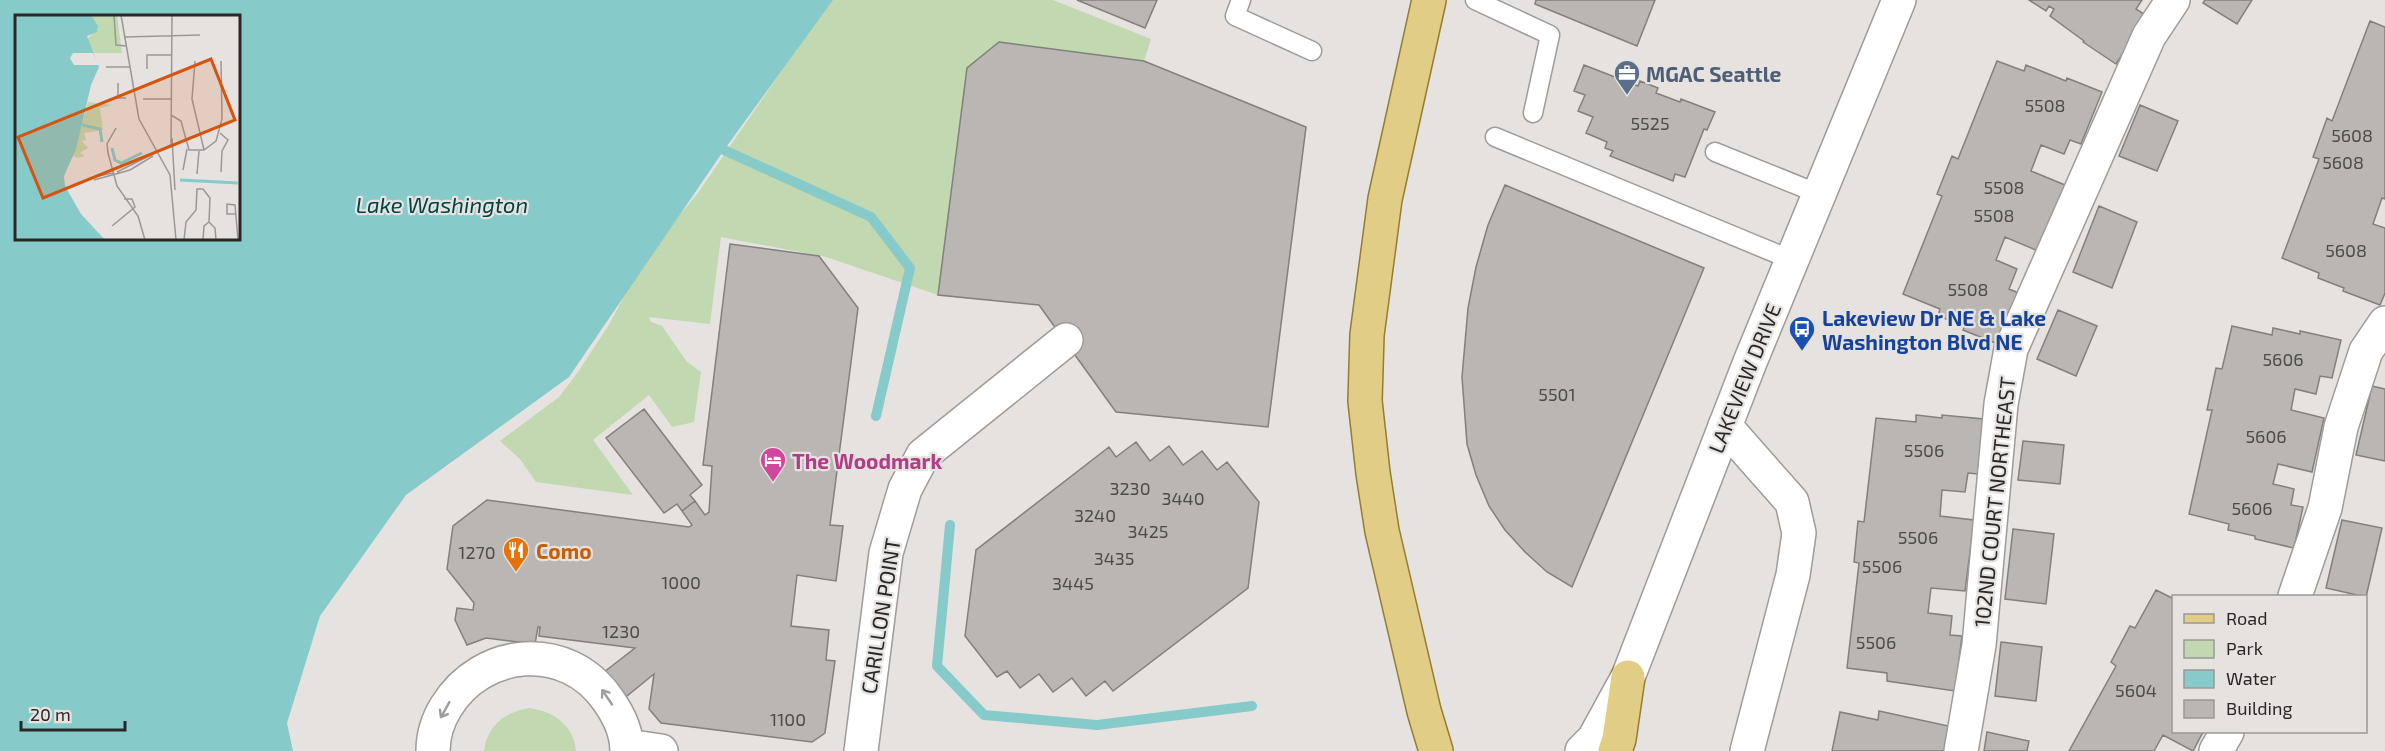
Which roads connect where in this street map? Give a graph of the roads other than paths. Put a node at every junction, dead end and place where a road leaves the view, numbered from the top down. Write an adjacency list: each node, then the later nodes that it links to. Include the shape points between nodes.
1 (1241, 0): 6 (lane, via 1235,16)
2 (1429, 0): 22 (main road, via 1385,199 1367,335 1365,401 1382,531)
3 (1475, 0): 7 (lane, via 1551,35)
4 (1899, 0): 10 (street, LAKEVIEW DRIVE)
5 (2173, 0): 26 (street, 102ND COURT NORTHEAST, via 2149,36 2012,349 2001,404 1979,645)
6 (1312, 51)
7 (1533, 113)
8 (1495, 137): 11 (lane)
9 (1715, 152): 10 (lane)
10 (1819, 194): 11 (street, LAKEVIEW DRIVE)
11 (1792, 260): 14 (street, LAKEVIEW DRIVE)
12 (2385, 323): 15 (street, via 2366,351 2344,416 2325,508)
13 (1074, 333): 21 (street, CARILLON POINT, via 923,455 905,489 886,553)
14 (1725, 426): 16 (street, LAKEVIEW DRIVE); 25 (street, via 1792,502 1799,533 1793,575)
15 (2296, 595)
16 (1628, 677): 23 (street, LAKEVIEW DRIVE, via 1594,739); 24 (main road)
17 (2226, 733): 27 (street)
18 (627, 748): 19 (street, one-way to 19, via 618,714 600,688 574,668 543,659 511,659 480,671 456,691 441,716); 20 (street)
19 (433, 751)
20 (662, 751)
21 (861, 751)
22 (1436, 751)
23 (1582, 751)
24 (1615, 751)
25 (1747, 751)
26 (1961, 751)
27 (2216, 751)

